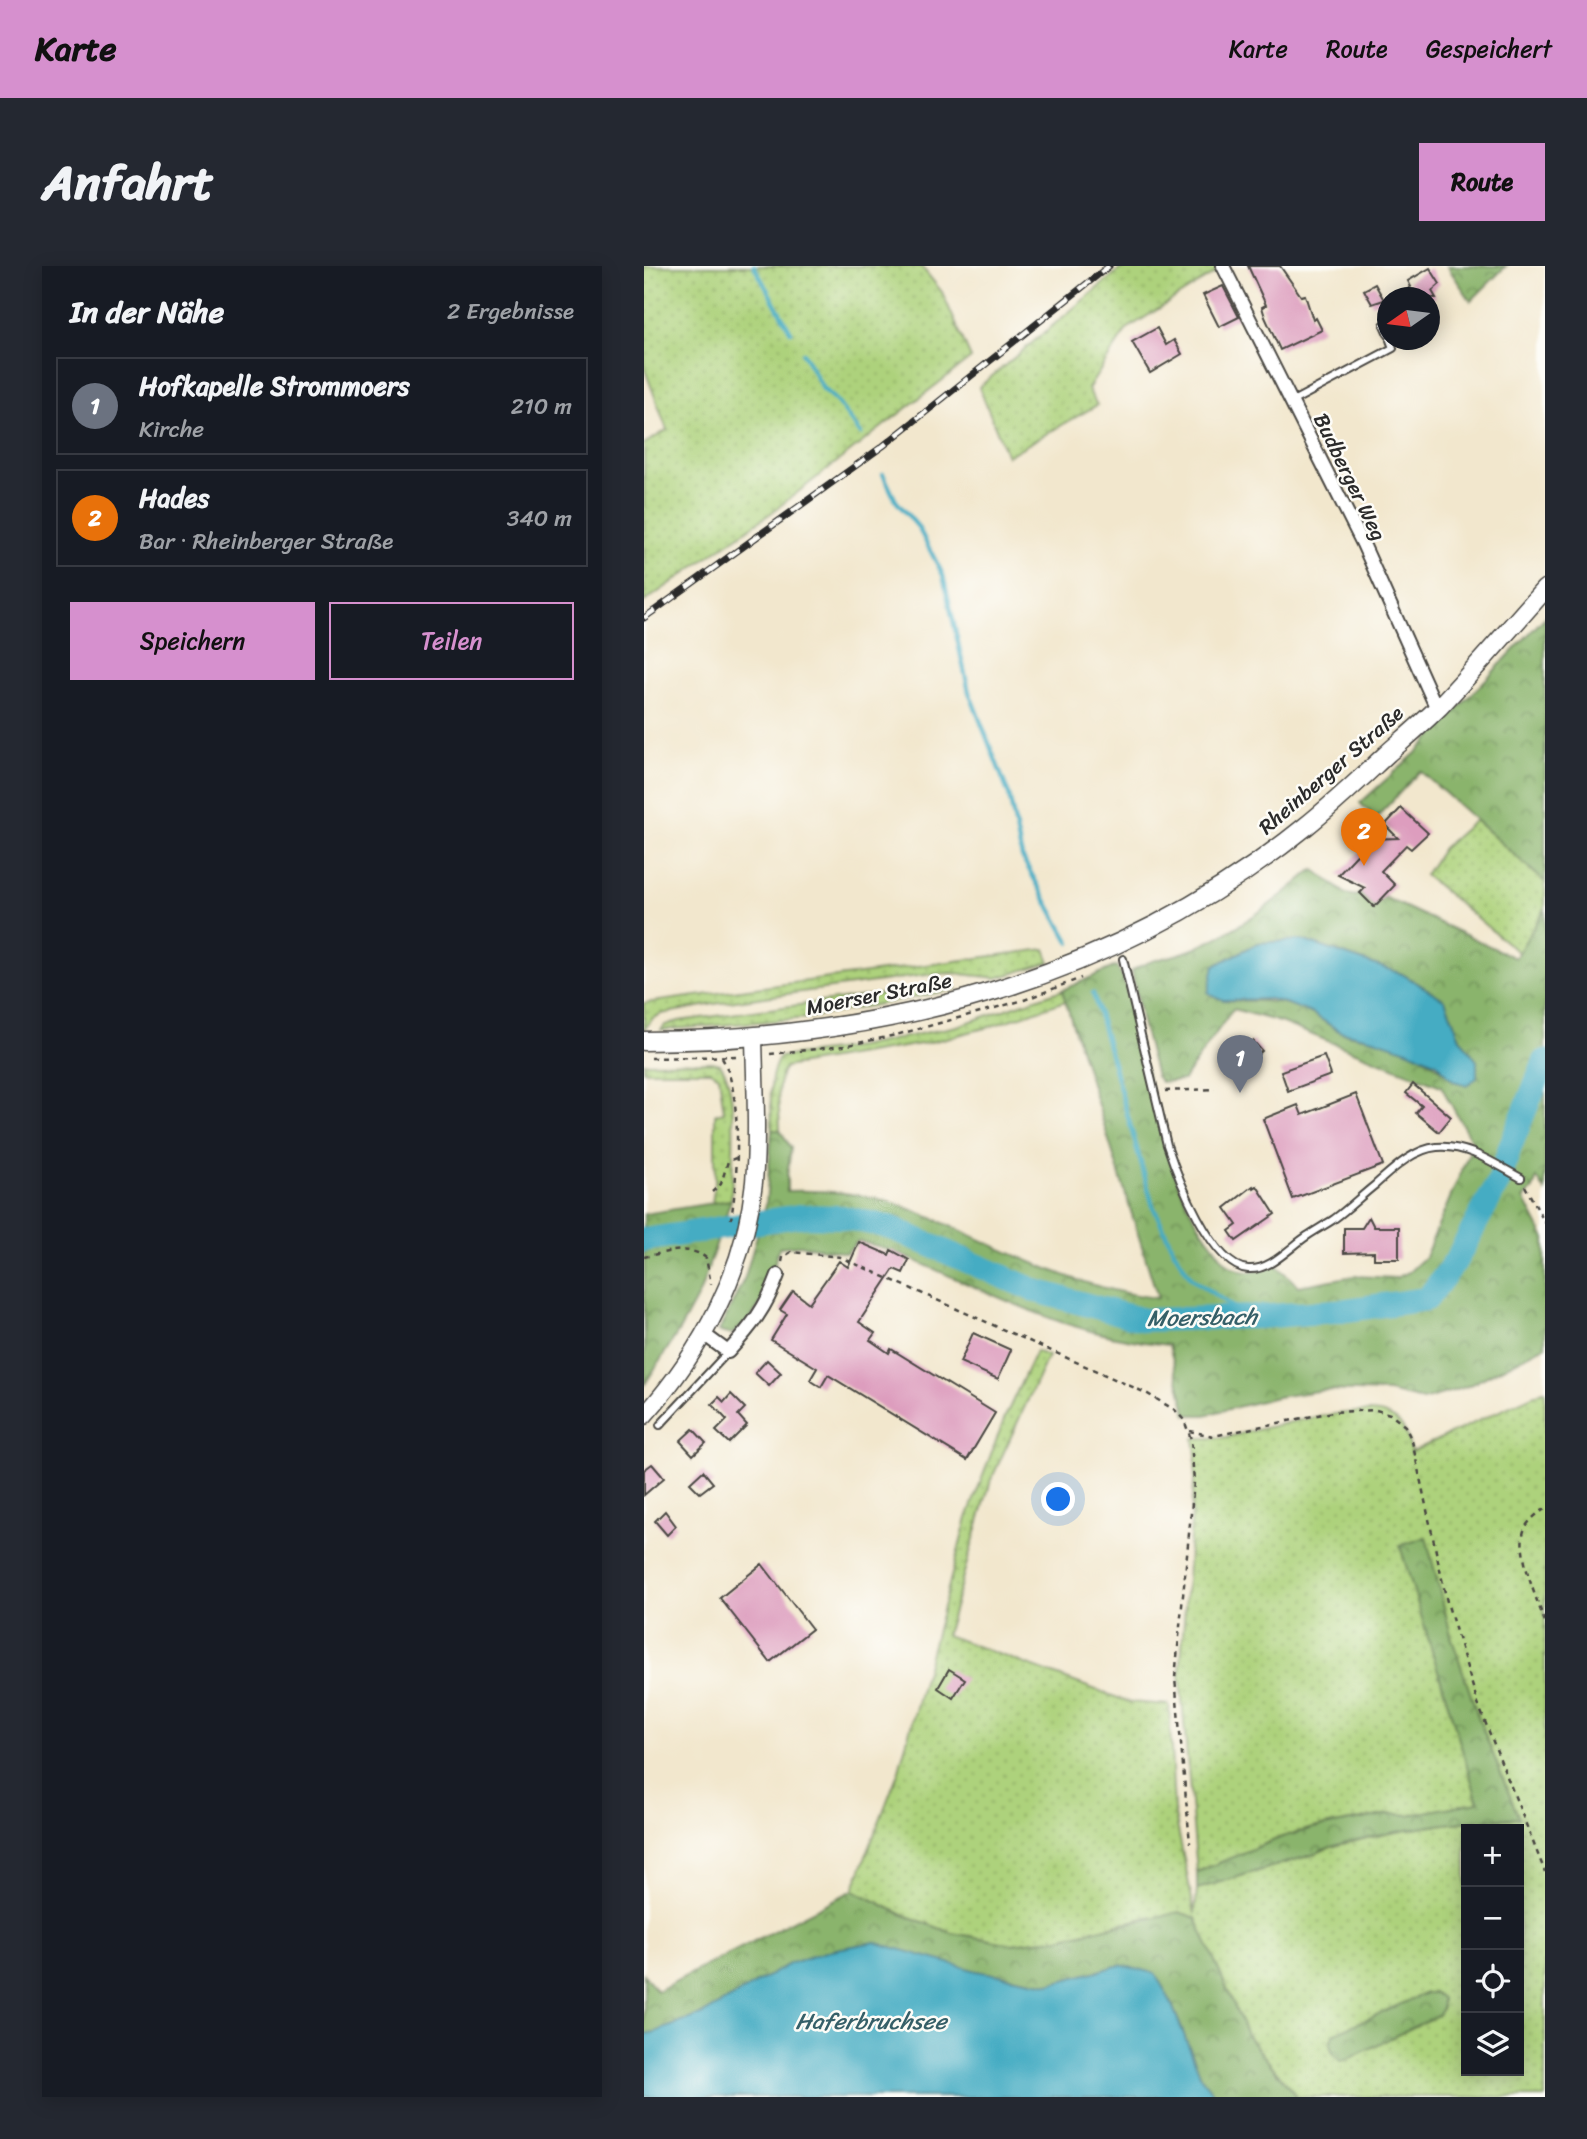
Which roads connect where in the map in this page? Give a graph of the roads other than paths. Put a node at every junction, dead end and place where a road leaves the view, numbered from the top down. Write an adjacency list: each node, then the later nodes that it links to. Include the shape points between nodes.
1 (1223, 266): 3 (street, Budberger Weg)
2 (1389, 350): 3 (lane)
3 (1291, 401): 5 (street, Budberger Weg, via 1363,544)
4 (1545, 589): 5 (main road, Rheinberger Straße)
5 (1437, 709): 6 (main road, Rheinberger Straße, via 1304,828)
6 (1118, 952): 8 (main road, Moerser Straße, via 946,1005); 9 (lane, via 1177,1175 1200,1224 1239,1268 1263,1267 1333,1220 1418,1152 1450,1146)
7 (644, 1041): 8 (main road, Moerser Straße)
8 (754, 1046): 11 (street, via 755,1157 743,1202 741,1247)
9 (1521, 1178)
10 (778, 1275): 12 (street, via 769,1300)
11 (705, 1335): 12 (street); 13 (street)
12 (728, 1352): 14 (lane)
13 (644, 1416)
14 (660, 1425)

